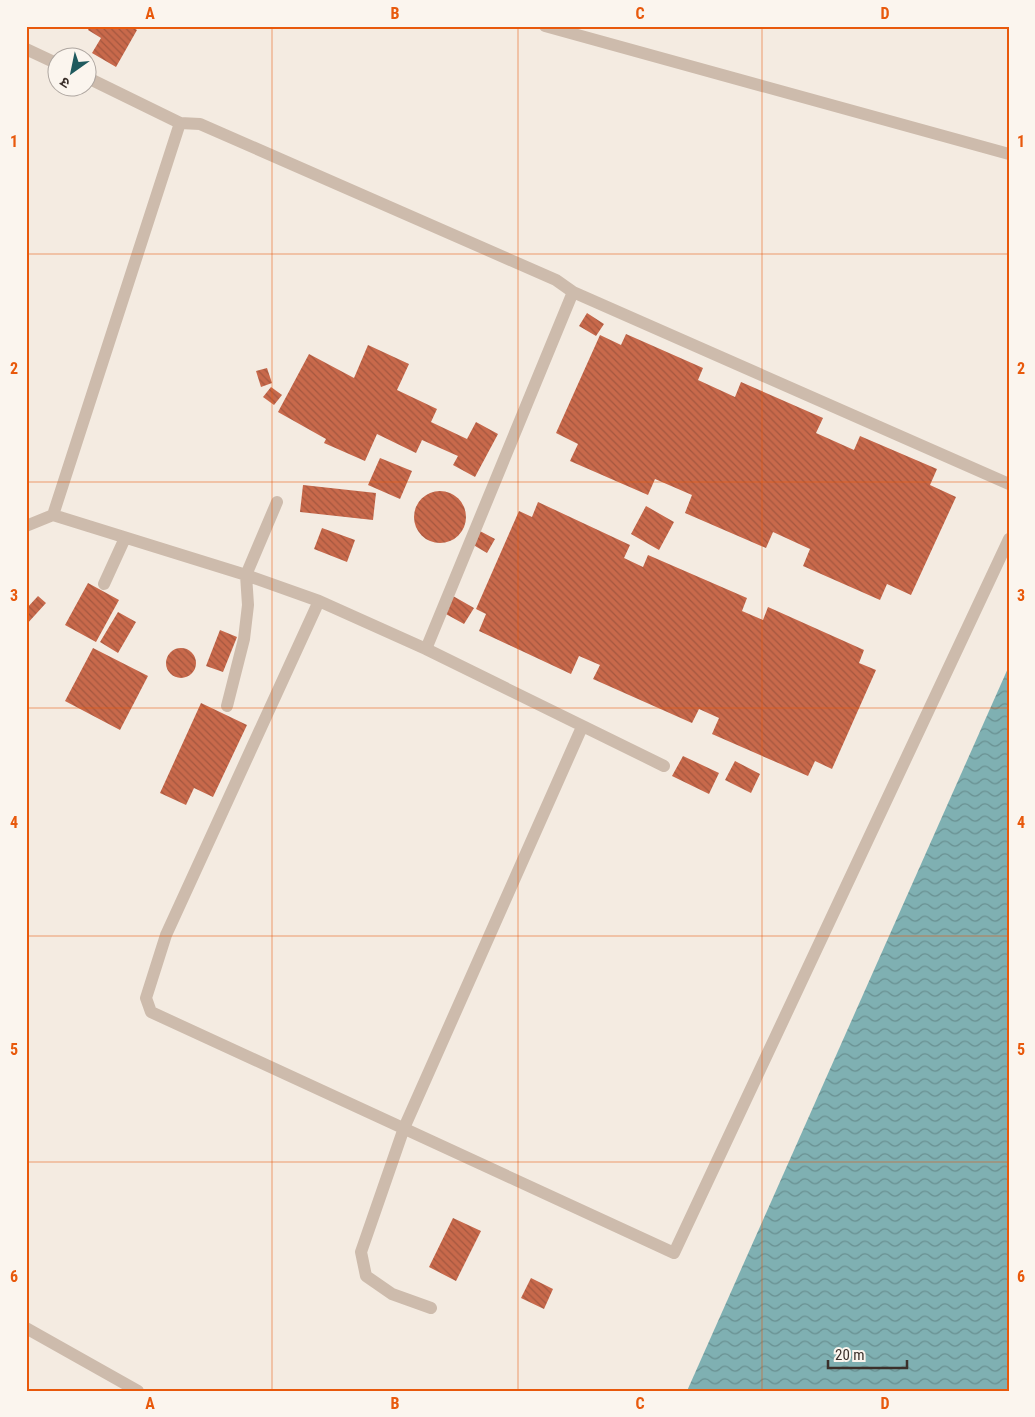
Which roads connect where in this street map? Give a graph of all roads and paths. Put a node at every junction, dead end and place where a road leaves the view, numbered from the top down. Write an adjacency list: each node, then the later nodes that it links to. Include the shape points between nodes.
1 (545, 26): 6 (lane)
2 (26, 48): 3 (lane)
3 (48, 59)
4 (98, 83): 5 (lane)
5 (180, 123): 7 (lane, via 200,124 556,280); 10 (lane)
6 (1009, 154)
7 (573, 292): 8 (lane); 17 (lane)
8 (1009, 484)
9 (277, 502): 14 (lane)
10 (52, 515): 11 (lane); 12 (lane)
11 (26, 526)
12 (125, 538): 14 (lane); 15 (lane)
13 (1009, 539): 21 (lane, via 674,1252)
14 (246, 575): 16 (lane); 18 (lane, via 248,605 244,639)
15 (104, 584)
16 (320, 601): 17 (lane); 21 (lane, via 166,935 146,998 151,1012)
17 (426, 650): 19 (lane)
18 (227, 706)
19 (582, 727): 20 (lane); 21 (lane)
20 (664, 766)
21 (404, 1128): 22 (lane, via 361,1252 366,1276 392,1294)
22 (431, 1308)
23 (26, 1328): 24 (lane)
24 (138, 1391)

